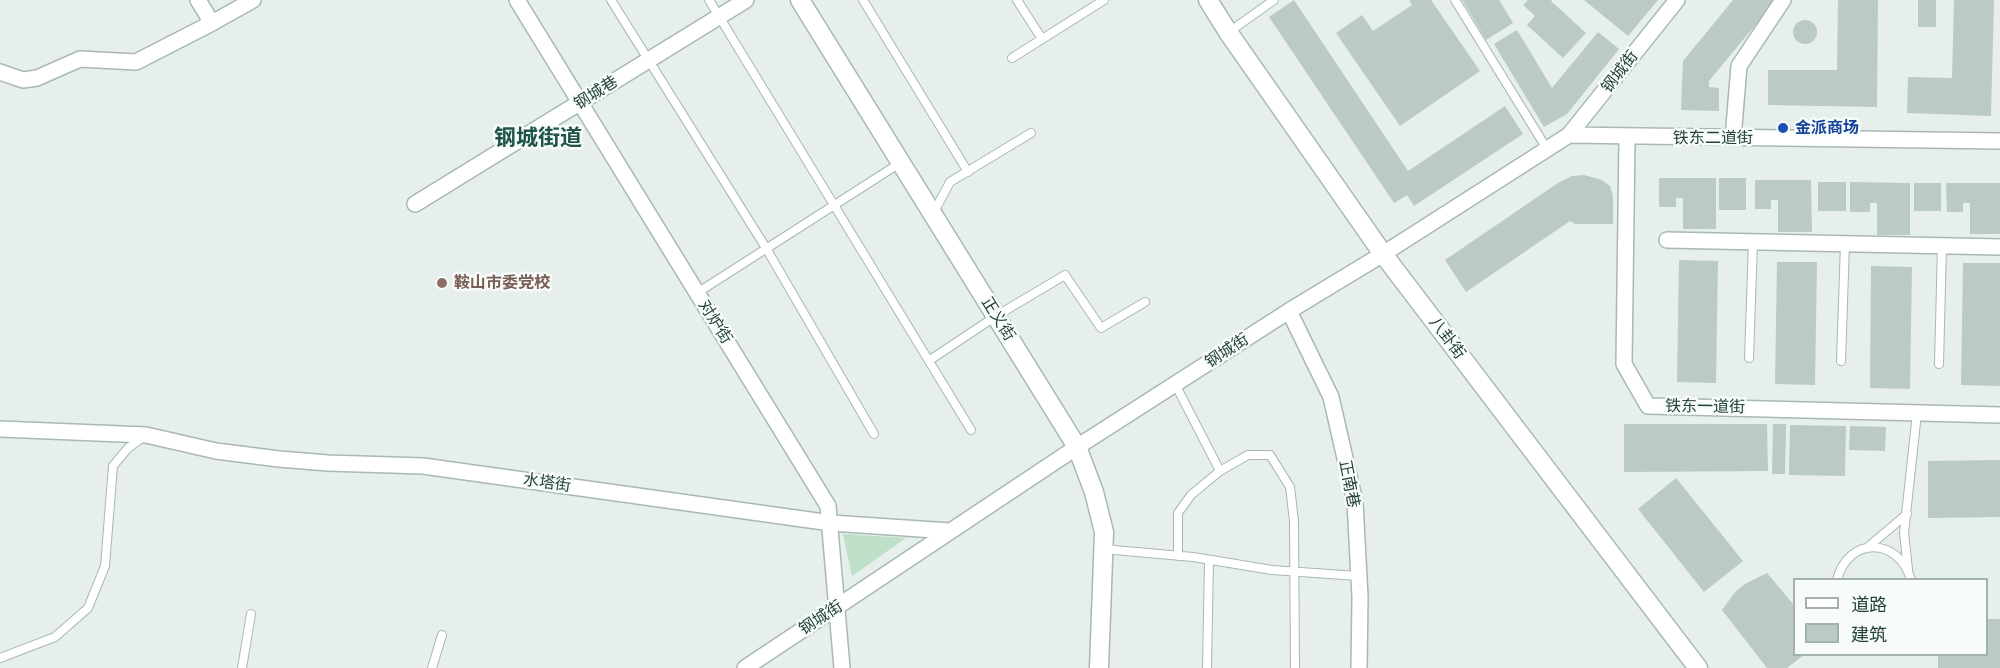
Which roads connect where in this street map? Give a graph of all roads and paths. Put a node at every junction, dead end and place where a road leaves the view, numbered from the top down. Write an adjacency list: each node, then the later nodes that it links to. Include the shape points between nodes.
1 (198, 0): 17 (street)
2 (253, 0): 17 (street)
3 (517, 0): 23 (street, 对炉街)
4 (611, 0): 21 (lane)
5 (709, 0): 16 (lane)
6 (746, 0): 16 (street, 钢城巷)
7 (800, 0): 30 (street, 正义街)
8 (863, 0): 31 (lane)
9 (1017, 0): 19 (lane)
10 (1104, 0): 19 (lane)
11 (1208, 0): 18 (street, 八卦街)
12 (1274, 0): 18 (lane)
13 (1455, 0): 29 (lane)
14 (1677, 0): 25 (street, 钢城街)
15 (1783, 0): 27 (street, via 1739,66)
16 (719, 17): 21 (street, 钢城巷); 33 (lane)
17 (212, 23): 22 (street, via 136,62 80,59 23,80)
18 (1228, 32): 41 (street, 八卦街)
19 (1042, 39): 20 (lane)
20 (1012, 58)
21 (649, 61): 23 (street, 钢城巷); 40 (lane)
22 (0, 72)
23 (580, 103): 32 (street, 钢城巷); 42 (street, 对炉街)
24 (1031, 134): 31 (lane)
25 (1569, 135): 26 (street, 铁东二道街); 29 (street, 钢城街)
26 (1627, 138): 27 (street, 铁东二道街); 51 (street, 铁东一道街, via 1624,364 1648,406)
27 (1733, 138): 28 (street, 铁东二道街)
28 (2000, 141)
29 (1547, 149): 41 (street, 钢城街)
30 (901, 162): 33 (lane); 34 (street, 正义街)
31 (968, 172): 34 (lane, via 950,182)
32 (415, 204)
33 (834, 205): 40 (lane); 47 (lane)
34 (934, 213): 45 (street, 正义街)
35 (1667, 240): 36 (street)
36 (1753, 242): 37 (street); 46 (lane)
37 (1845, 244): 38 (street); 48 (lane)
38 (1942, 246): 39 (street); 49 (lane)
39 (2000, 247)
40 (766, 248): 42 (lane); 56 (lane)
41 (1383, 254): 44 (street, 钢城街); 83 (street, 八卦街)
42 (697, 293): 60 (street, 对炉街, via 828,506)
43 (1145, 302): 45 (lane, via 1101,328 1065,275)
44 (1289, 311): 50 (street, 钢城街); 68 (street, 正南巷, via 1331,397 1355,502)
45 (996, 316): 47 (lane); 57 (street, 正义街)
46 (1749, 358)
47 (930, 360): 54 (lane)
48 (1841, 361)
49 (1939, 364)
50 (1175, 384): 57 (street, 钢城街); 58 (lane)
51 (1917, 413): 52 (street, 铁东一道街); 59 (lane)
52 (2000, 415)
53 (0, 429): 55 (street, 水塔街)
54 (972, 430)
55 (146, 435): 60 (street, 水塔街, via 216,451 328,463 423,466); 74 (lane, via 113,466 105,566 88,608 55,637)
56 (874, 435)
57 (1077, 447): 61 (street, 钢城街); 63 (street, 正义街, via 1094,492 1104,532)
58 (1220, 471): 64 (lane, via 1191,495 1179,513); 67 (lane, via 1248,455 1270,455 1290,487)
59 (1907, 514): 62 (lane); 66 (lane, via 1904,533)
60 (831, 523): 61 (street, 水塔街); 71 (street, 对炉街)
61 (950, 531): 71 (street, 钢城街)
62 (1868, 547): 66 (lane, via 1892,551); 69 (lane, via 1846,559)
63 (1103, 549): 64 (lane); 79 (street, 正义街)
64 (1178, 555): 65 (lane)
65 (1209, 560): 67 (lane); 80 (lane)
66 (1908, 568): 70 (lane)
67 (1295, 572): 68 (lane); 81 (lane)
68 (1358, 576): 82 (street, 正南巷)
69 (1837, 578)
70 (1911, 578)
71 (837, 608): 77 (street, 钢城街); 78 (street, 对炉街)
72 (251, 614): 75 (lane)
73 (442, 635): 76 (lane)
74 (0, 658)
75 (242, 668)
76 (432, 668)
77 (745, 668)
78 (842, 668)
79 (1099, 668)
80 (1207, 668)
81 (1295, 668)
82 (1359, 668)
83 (1698, 668)

